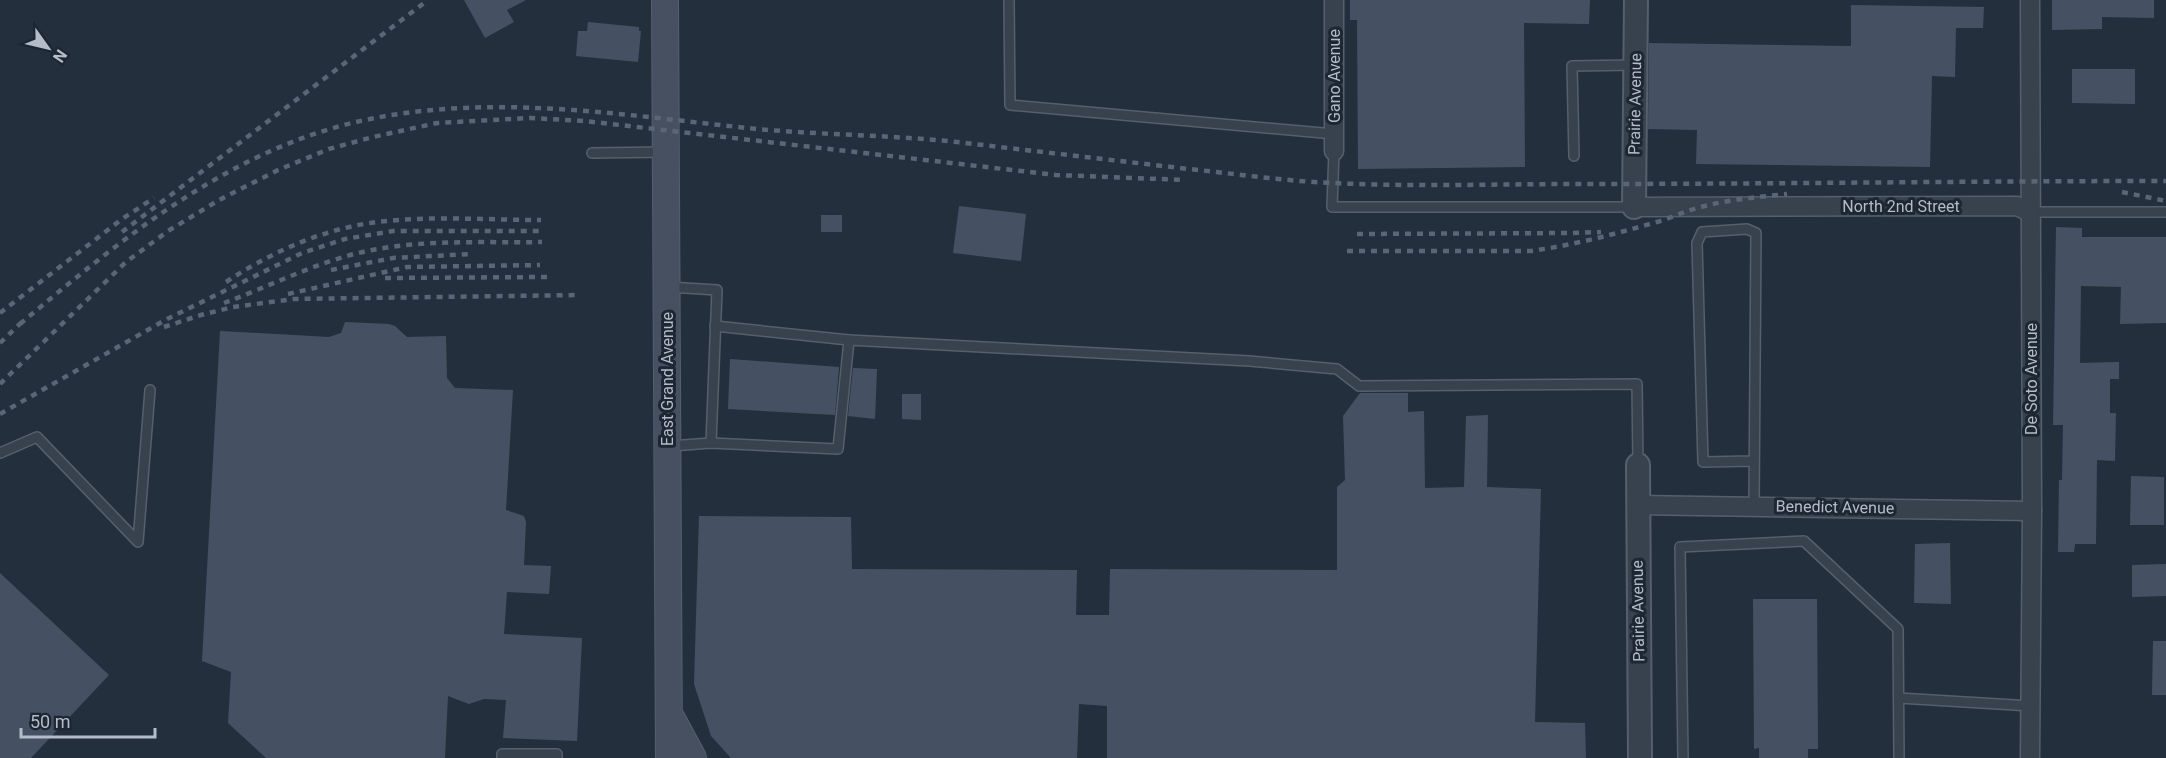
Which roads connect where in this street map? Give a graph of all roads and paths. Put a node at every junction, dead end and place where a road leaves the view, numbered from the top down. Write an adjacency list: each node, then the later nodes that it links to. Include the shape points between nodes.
1 (665, 0): 8 (main road, East Grand Avenue)
2 (1009, 0): 7 (lane, via 1010,105)
3 (1334, 0): 7 (street, Gano Avenue)
4 (1636, 0): 6 (street, Prairie Avenue)
5 (2030, 0): 12 (street, De Soto Avenue)
6 (1636, 65): 10 (lane, via 1572,66); 11 (street, Prairie Avenue)
7 (1334, 143): 11 (lane, via 1332,207)
8 (665, 152): 9 (lane); 14 (main road, East Grand Avenue)
9 (592, 153)
10 (1574, 156)
11 (1634, 207): 12 (street, North 2nd Street, via 2017,206)
12 (2030, 212): 13 (lane, North 2nd Street); 25 (street, De Soto Avenue)
13 (2166, 212)
14 (667, 287): 15 (lane, via 717,290); 19 (main road, East Grand Avenue)
15 (715, 326): 16 (lane); 18 (lane)
16 (849, 340): 18 (lane, via 838,449); 22 (lane, via 1237,360 1337,369 1359,386 1637,384)
17 (150, 390): 20 (lane, via 138,542 37,437)
18 (711, 443): 19 (lane)
19 (668, 447): 28 (main road, East Grand Avenue)
20 (0, 453)
21 (1753, 461): 21 (lane, via 1756,233 1747,229 1702,232 1697,243 1703,462); 24 (lane)
22 (1638, 465): 23 (street, Prairie Avenue)
23 (1637, 505): 24 (street, Benedict Avenue); 34 (street, Prairie Avenue)
24 (1754, 506): 25 (street, Benedict Avenue)
25 (2032, 511): 27 (street, De Soto Avenue)
26 (1899, 698): 27 (lane); 29 (lane, via 1898,628 1804,541 1680,547); 35 (lane)
27 (2031, 706): 36 (street, De Soto Avenue)
28 (670, 713): 32 (main road, East Grand Avenue); 33 (main road)
29 (1683, 757)
30 (502, 758): 31 (lane, via 502,754 556,754)
31 (556, 758)
32 (669, 758)
33 (693, 758)
34 (1640, 758)
35 (1899, 758)
36 (2030, 758)

